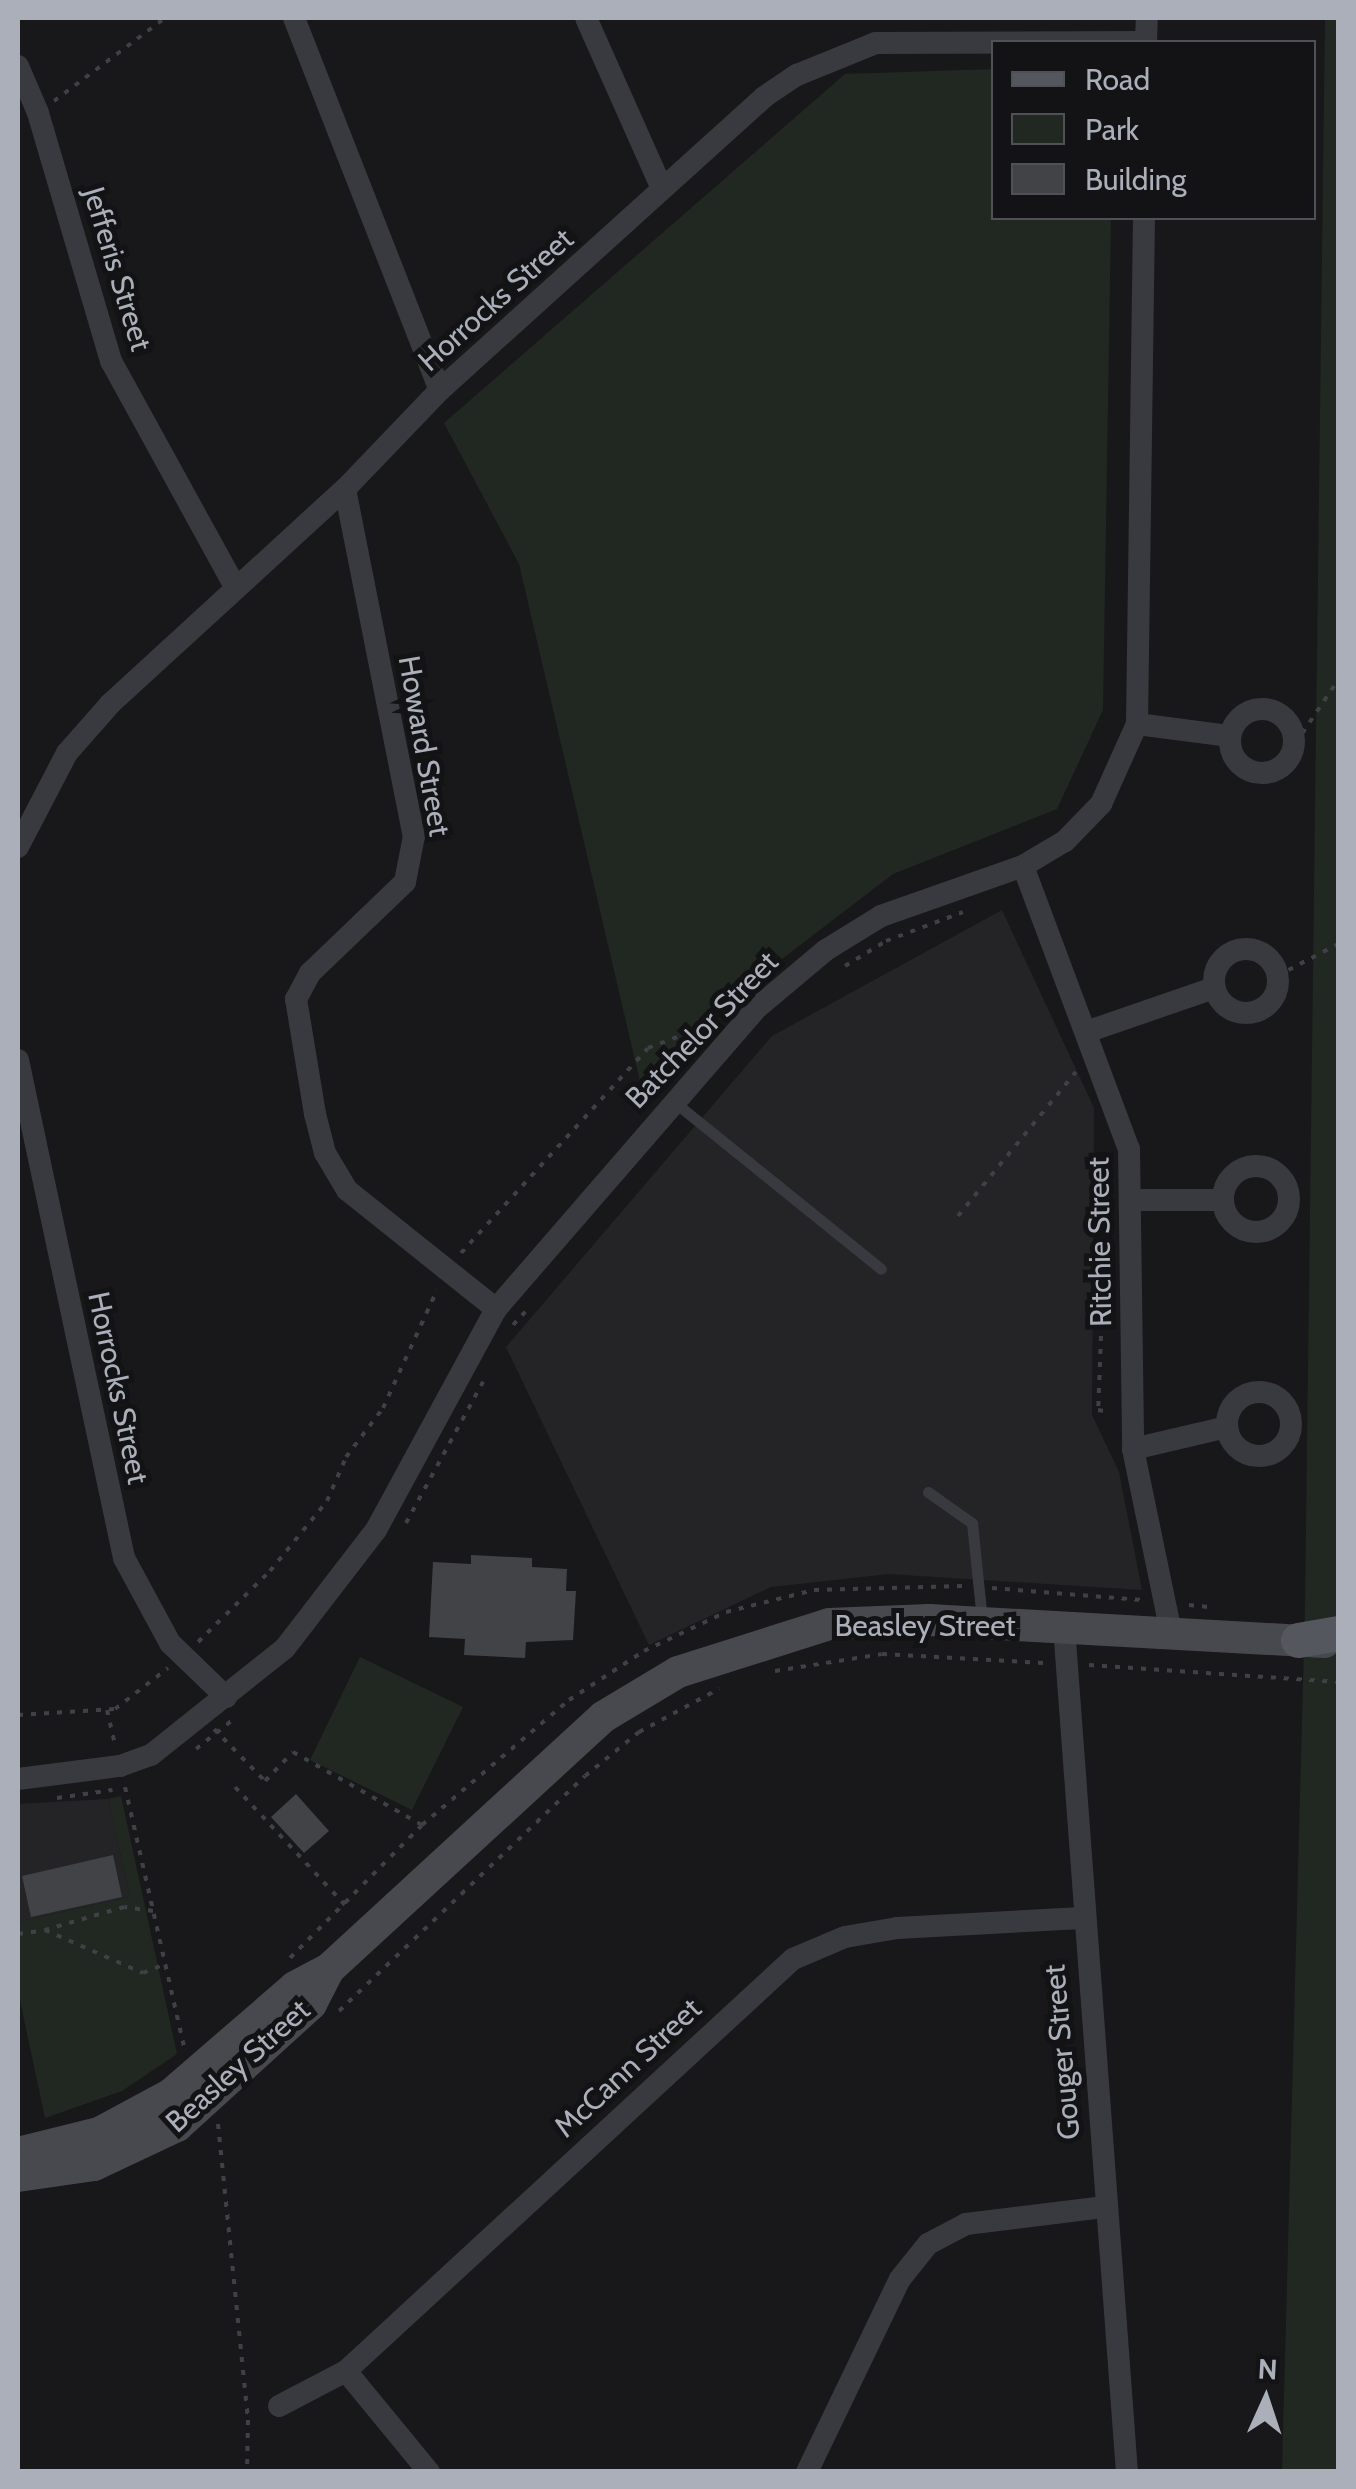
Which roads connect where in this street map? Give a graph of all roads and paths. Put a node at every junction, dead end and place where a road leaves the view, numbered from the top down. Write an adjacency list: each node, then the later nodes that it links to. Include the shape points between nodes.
1 (165, 18): 10 (path)
2 (294, 18): 13 (street)
3 (586, 18): 11 (street)
4 (876, 18): 7 (street)
5 (1228, 18): 6 (path)
6 (1326, 18)
7 (876, 43): 8 (street, Horrocks Street); 11 (street, Horrocks Street, via 780,86)
8 (991, 43)
9 (18, 66): 10 (street, Jefferis Street)
10 (38, 113): 15 (street, Jefferis Street, via 112,361)
11 (662, 189): 13 (street, Horrocks Street)
12 (1144, 220): 17 (street, Batchelor Street)
13 (440, 390): 14 (street, Horrocks Street)
14 (345, 489): 15 (street, Horrocks Street); 36 (street, Howard Street, via 414,836 413,860 397,891 310,974 296,999 325,1153 347,1190)
15 (236, 587): 20 (street, Horrocks Street, via 66,753)
16 (1338, 680): 19 (path)
17 (1137, 724): 18 (street); 21 (street, Batchelor Street, via 1101,804 1065,841)
18 (1230, 736): 19 (street, via 1240,717 1261,708 1290,723); 19 (street, via 1234,756 1258,773 1286,763)
19 (1295, 744)
20 (18, 847)
21 (1023, 866): 27 (street, Ritchie Street, via 1065,986); 28 (street, Batchelor Street, via 881,916 791,977)
22 (978, 906): 24 (path, via 886,942)
23 (1338, 944): 25 (path)
24 (842, 968)
25 (1277, 976): 26 (street, via 1273,997 1257,1011 1226,1006); 26 (street, via 1268,958 1239,950 1222,960)
26 (1214, 988): 27 (street)
27 (1089, 1031): 33 (street, Ritchie Street, via 1129,1149)
28 (719, 1050): 31 (street, Batchelor Street); 36 (path, via 708,1040 725,1020 648,1048)
29 (18, 1060): 54 (street, Horrocks Street, via 124,1558 146,1608)
30 (1086, 1061): 35 (path)
31 (673, 1101): 37 (lane); 39 (street, Batchelor Street)
32 (1117, 1150): 41 (path, via 1104,1156 1098,1410)
33 (1131, 1200): 34 (street); 43 (street, Ritchie Street)
34 (1222, 1200)
35 (958, 1216)
36 (449, 1269): 39 (street, Howard Street); 54 (path, via 383,1408 346,1458 327,1501 270,1571)
37 (881, 1269)
38 (534, 1301): 39 (path)
39 (503, 1319): 59 (street, Batchelor Street, via 332,1595)
40 (485, 1379): 45 (path)
41 (1116, 1412)
42 (1227, 1427): 43 (street)
43 (1133, 1449): 47 (street, Ritchie Street)
44 (928, 1492): 46 (lane, via 972,1523)
45 (398, 1535)
46 (978, 1587): 47 (path); 49 (lane); 70 (path, via 814,1590 726,1612 644,1651 569,1700)
47 (1157, 1605): 48 (path); 50 (main road, Beasley Street); 52 (main road, Beasley Street)
48 (1217, 1608)
49 (982, 1623): 50 (main road, Beasley Street); 83 (main road, Beasley Street, via 829,1624 678,1672 603,1716 330,1969 311,2004 178,2126 94,2165)
50 (1064, 1628): 55 (street, Gouger Street)
51 (1338, 1633): 52 (main road)
52 (1298, 1640): 53 (main road, Beasley Street)
53 (1338, 1643)
54 (184, 1656): 59 (street, Horrocks Street); 60 (path)
55 (1066, 1664): 56 (path, via 882,1654); 57 (path); 73 (street, Gouger Street)
56 (768, 1672)
57 (1338, 1682)
58 (734, 1684): 78 (path, via 639,1732 584,1776)
59 (236, 1701): 62 (street, Batchelor Street); 63 (path)
60 (107, 1710): 61 (path); 65 (path)
61 (18, 1715)
62 (203, 1717): 63 (path); 65 (street, Batchelor Street)
63 (220, 1734): 64 (path); 70 (path, via 266,1781 293,1752)
64 (190, 1752)
65 (122, 1777): 66 (street, Batchelor Street); 67 (path); 69 (path); 72 (path)
66 (18, 1779)
67 (140, 1780)
68 (235, 1788): 71 (path)
69 (50, 1798)
70 (422, 1824): 71 (path)
71 (347, 1907): 76 (path)
72 (153, 1911): 74 (path, via 124,1907); 77 (path)
73 (1082, 1918): 84 (street, Gouger Street); 85 (street, McCann Street, via 896,1928 845,1937 793,1959)
74 (45, 1930): 75 (path); 77 (path, via 144,1974)
75 (18, 1934)
76 (285, 1962)
77 (165, 1964): 79 (path, via 185,2052)
78 (337, 2012)
79 (200, 2039)
80 (232, 2113): 81 (path)
81 (219, 2126): 82 (path); 87 (path)
82 (205, 2134)
83 (20, 2159)
84 (1105, 2207): 89 (street, via 966,2224 928,2244 900,2279); 90 (street, Gouger Street)
85 (346, 2371): 86 (street, McCann Street); 88 (street)
86 (279, 2406)
87 (247, 2472)
88 (429, 2472)
89 (807, 2472)
90 (1128, 2472)

